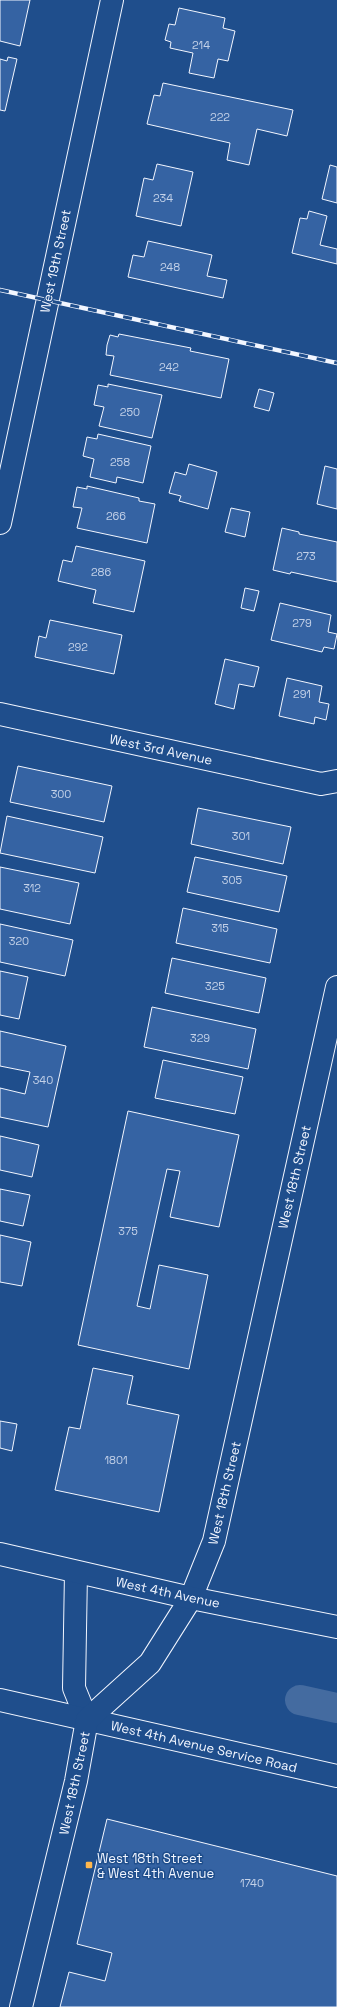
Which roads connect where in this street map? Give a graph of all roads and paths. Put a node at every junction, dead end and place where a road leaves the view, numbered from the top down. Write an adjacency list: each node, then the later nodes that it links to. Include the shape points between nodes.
1 (112, 0): 2 (street, West 19th Street)
2 (0, 523)
3 (0, 714): 4 (street, West 3rd Avenue)
4 (332, 786)
5 (337, 987): 8 (street, West 18th Street, via 214,1541)
6 (0, 1554): 7 (street, West 4th Avenue)
7 (76, 1572): 8 (street, West 4th Avenue); 11 (street, via 74,1688)
8 (191, 1598): 9 (street, West 4th Avenue); 11 (street, West 18th Street, via 150,1662)
9 (337, 1627)
10 (0, 1700): 11 (street, West 4th Avenue Service Road)
11 (87, 1720): 12 (street, West 4th Avenue Service Road); 13 (street, West 18th Street, via 76,1781)
12 (337, 1776)
13 (21, 2007)

